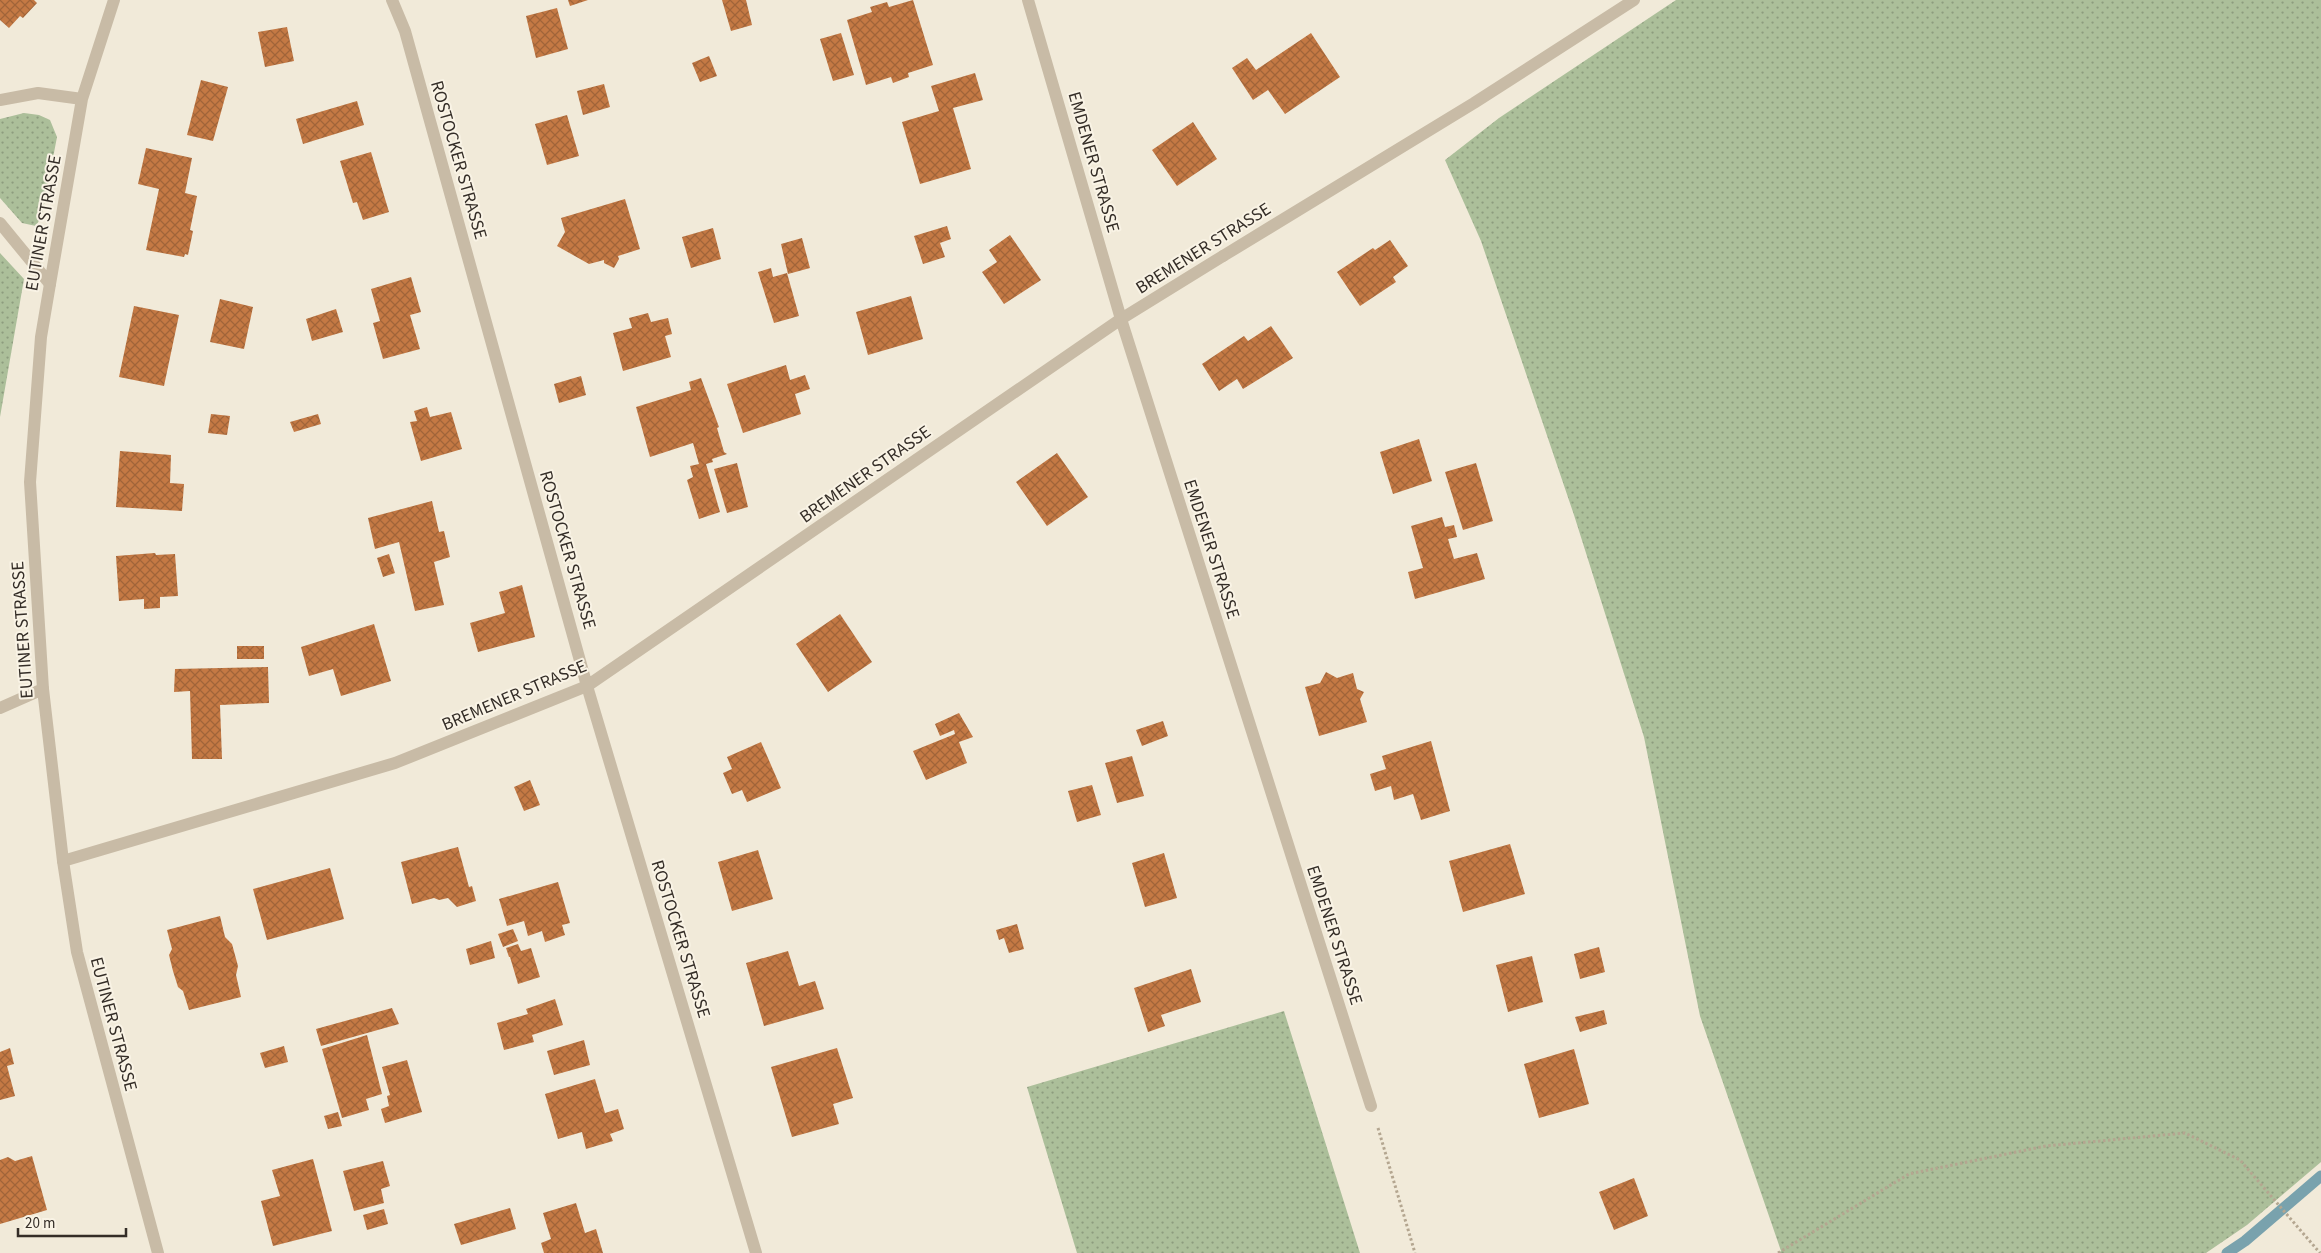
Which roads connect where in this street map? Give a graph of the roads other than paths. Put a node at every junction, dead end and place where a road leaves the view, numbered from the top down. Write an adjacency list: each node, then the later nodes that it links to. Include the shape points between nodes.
1 (114, 0): 5 (street, EUTINER STRASSE)
2 (392, 0): 10 (street, ROSTOCKER STRASSE, via 405,31)
3 (1028, 0): 9 (street, EMDENER STRASSE)
4 (1634, 0): 9 (street, BREMENER STRASSE, via 1474,103)
5 (82, 99): 6 (street, via 38,93); 8 (street, EUTINER STRASSE)
6 (0, 100)
7 (0, 224): 8 (street)
8 (50, 284): 11 (street, EUTINER STRASSE, via 41,337 30,482)
9 (1121, 319): 10 (street, BREMENER STRASSE); 14 (street, EMDENER STRASSE)
10 (587, 686): 13 (street, BREMENER STRASSE, via 395,763); 16 (street, ROSTOCKER STRASSE)
11 (43, 689): 12 (street); 13 (street, EUTINER STRASSE)
12 (0, 708)
13 (63, 861): 15 (street, EUTINER STRASSE, via 77,952)
14 (1371, 1106)
15 (158, 1253)
16 (756, 1253)

